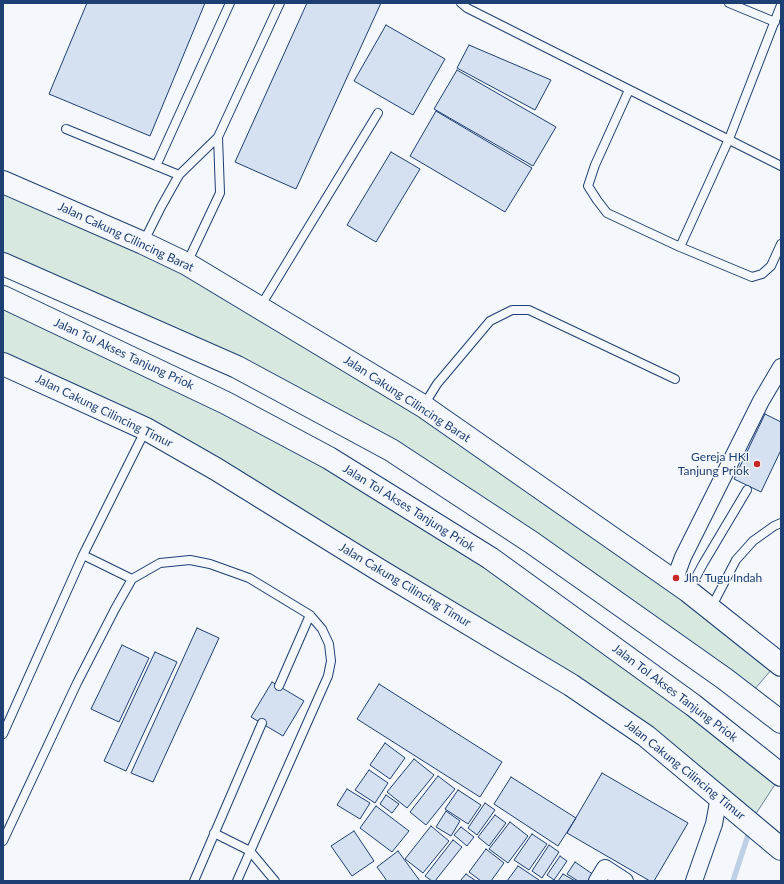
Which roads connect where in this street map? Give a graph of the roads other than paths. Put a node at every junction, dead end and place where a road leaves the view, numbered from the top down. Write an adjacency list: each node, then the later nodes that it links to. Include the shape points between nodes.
1 (230, 3): 12 (lane)
2 (280, 3): 10 (lane)
3 (461, 3): 7 (lane)
4 (729, 3): 6 (lane)
5 (781, 5): 6 (lane)
6 (775, 22): 11 (lane)
7 (629, 90): 11 (lane); 18 (lane, via 588,186 607,213)
8 (378, 113): 22 (lane)
9 (66, 129): 12 (lane)
10 (218, 137): 14 (lane); 20 (lane, via 220,193)
11 (729, 139): 13 (lane); 18 (lane)
12 (156, 166): 14 (lane)
13 (781, 166)
14 (179, 175): 16 (lane)
15 (3, 182): 16 (highway, Jalan Cakung Cilincing Barat)
16 (144, 243): 20 (highway, Jalan Cakung Cilincing Barat)
17 (781, 244): 18 (lane, via 771,266 762,274 752,277)
18 (680, 247)
19 (3, 264): 37 (highway, via 237,368 391,450 531,542 725,679)
20 (187, 264): 22 (highway, Jalan Cakung Cilincing Barat)
21 (3, 297): 40 (highway, Jalan Tol Akses Tanjung Priok, via 226,403 329,458 490,558 693,705)
22 (259, 307): 26 (highway, Jalan Cakung Cilincing Barat)
23 (3, 364): 27 (highway, Jalan Cakung Cilincing Timur)
24 (781, 367): 32 (street, via 683,557)
25 (676, 379): 26 (lane, via 529,310 512,310 490,321 437,384)
26 (423, 406): 32 (highway, Jalan Cakung Cilincing Barat)
27 (146, 429): 30 (lane); 41 (highway, Jalan Cakung Cilincing Timur, via 571,685 646,736)
28 (747, 490): 32 (lane, via 703,564)
29 (781, 523): 33 (lane, via 753,541 736,560)
30 (83, 555): 31 (lane); 39 (lane)
31 (132, 579): 34 (lane, via 160,563 190,560 210,564 249,578); 43 (lane, via 77,684)
32 (681, 586): 33 (highway, Jalan Cakung Cilincing Barat)
33 (711, 608): 35 (highway, Jalan Cakung Cilincing Barat)
34 (310, 614): 36 (lane); 45 (lane, via 322,629 329,644 331,661 328,676)
35 (781, 665)
36 (279, 686)
37 (781, 722)
38 (262, 723): 42 (lane)
39 (3, 734)
40 (781, 775)
41 (723, 800): 44 (highway, Jalan Cakung Cilincing Timur); 51 (street)
42 (214, 833): 45 (lane); 46 (lane)
43 (3, 841)
44 (774, 843)
45 (250, 851): 47 (lane); 48 (lane)
46 (194, 881)
47 (237, 881)
48 (275, 881)
49 (597, 881): 50 (street, via 606,868)
50 (625, 881)
51 (694, 881)

